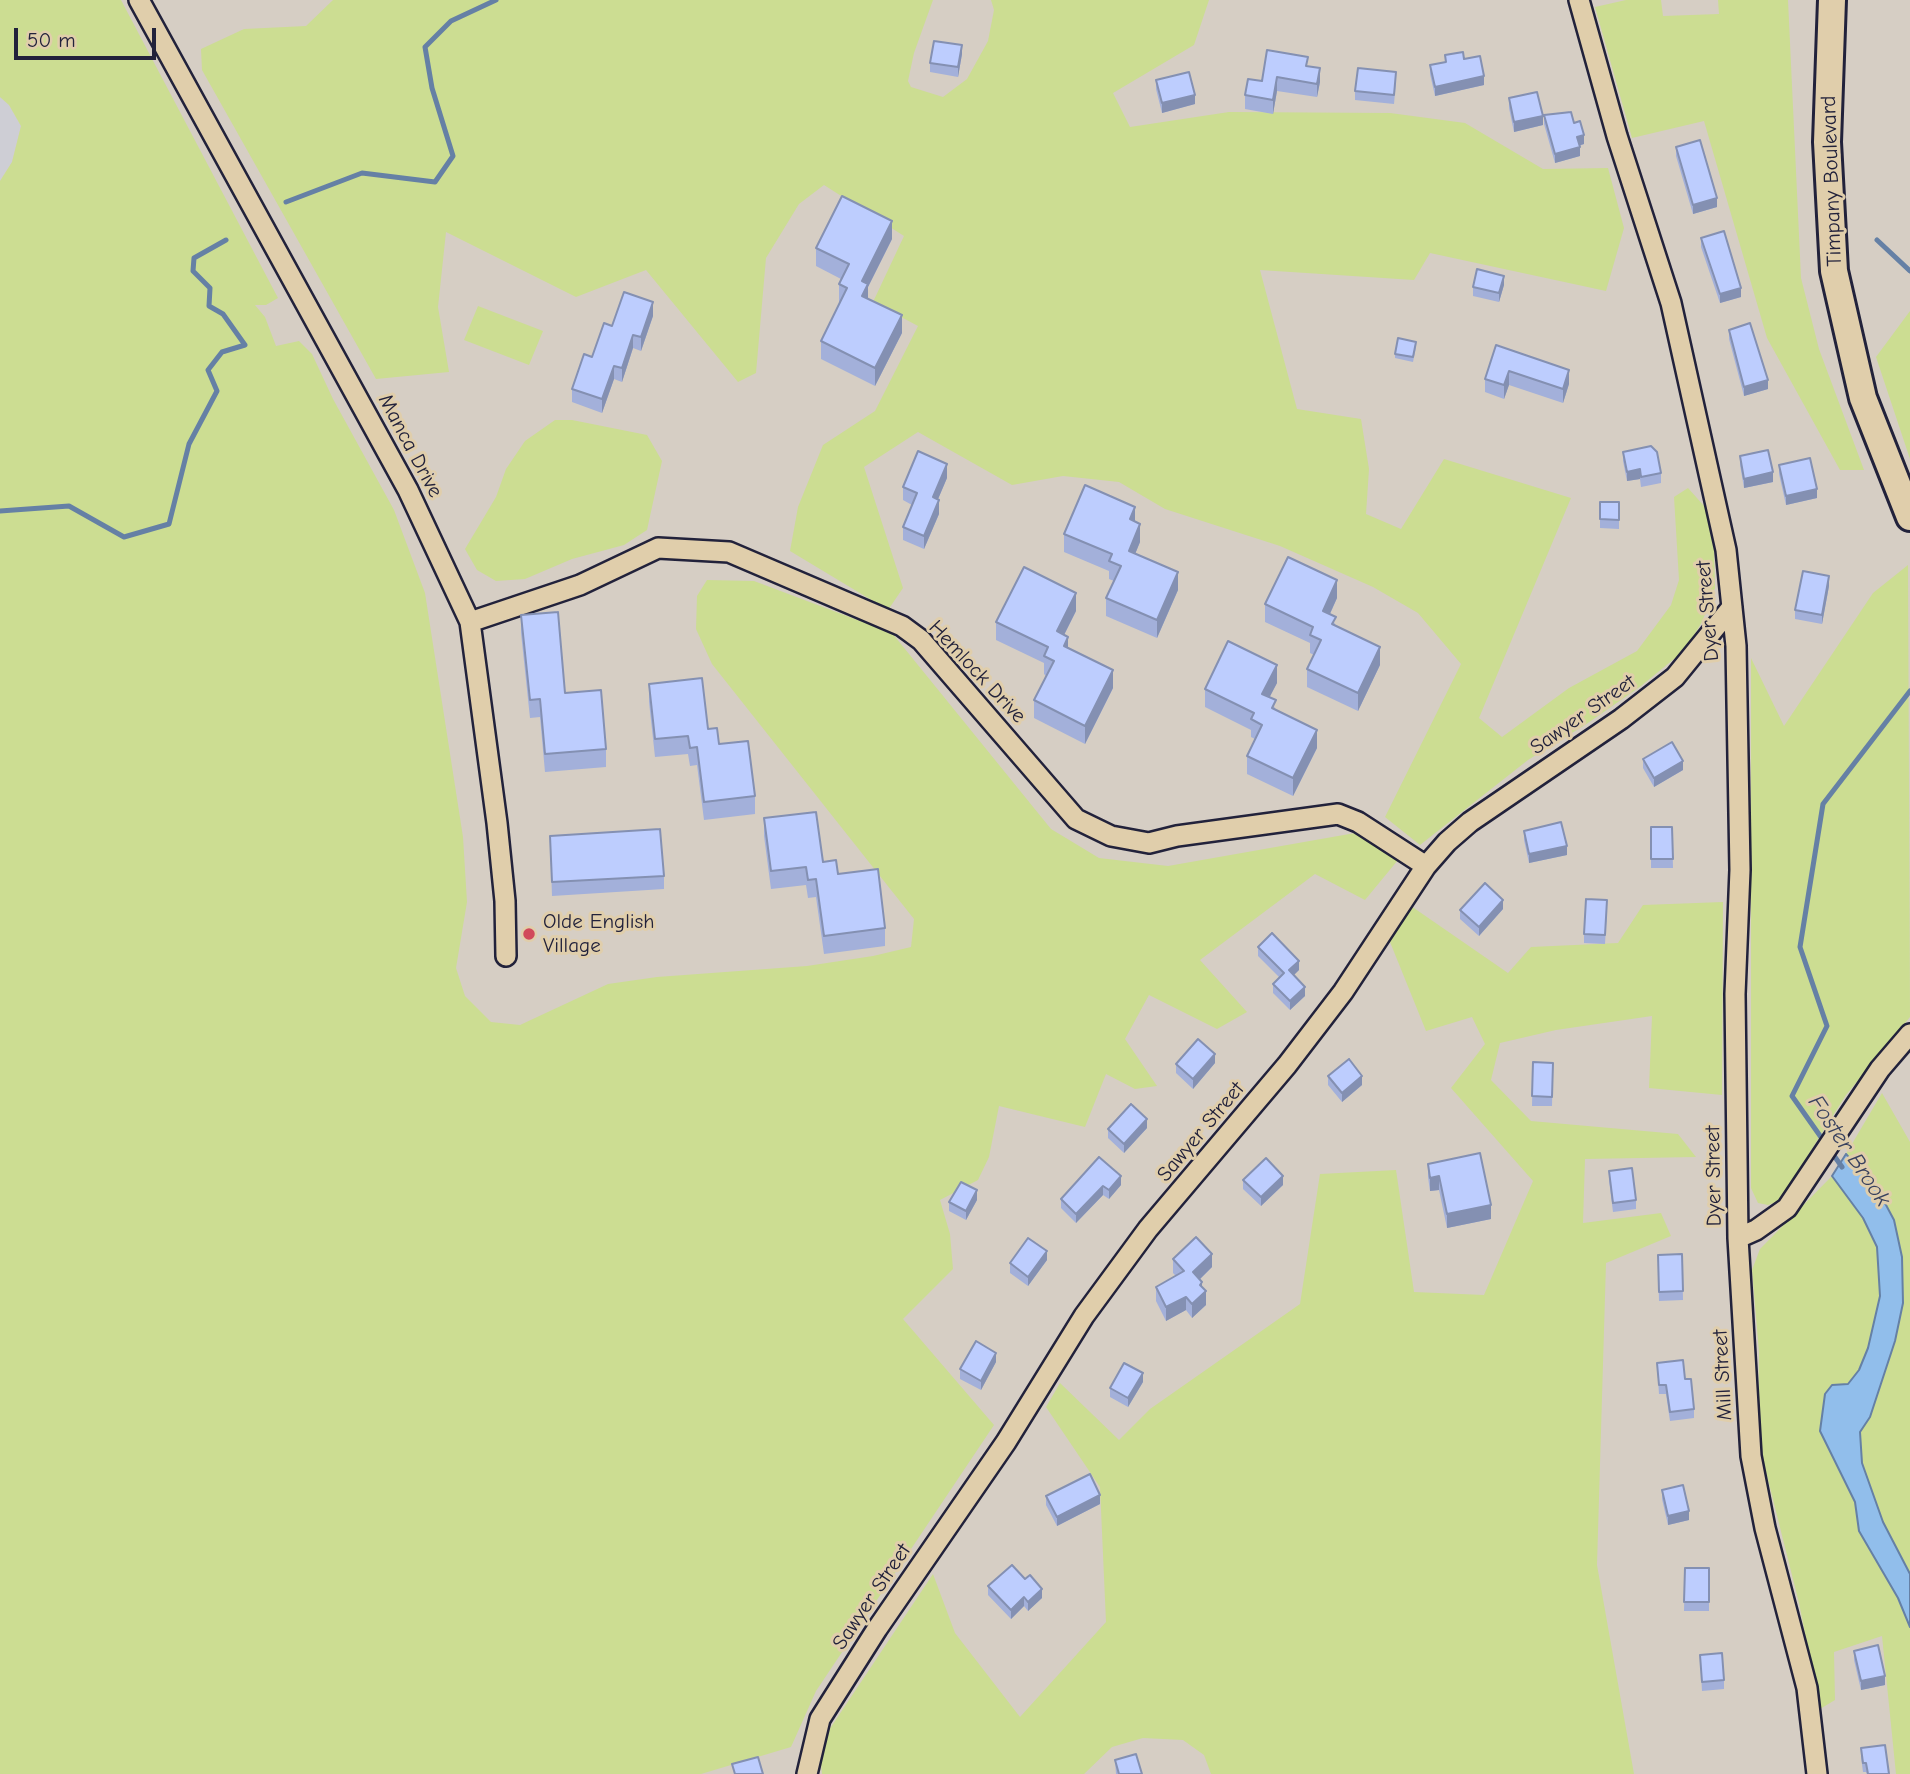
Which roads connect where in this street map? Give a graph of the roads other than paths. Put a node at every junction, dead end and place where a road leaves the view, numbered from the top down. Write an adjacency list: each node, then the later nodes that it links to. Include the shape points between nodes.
1 (139, 0): 6 (street, Manca Drive, via 408,489)
2 (1579, 0): 5 (street, Dyer Street, via 1671,303 1726,550)
3 (1832, 0): 4 (main road, Timpany Boulevard, via 1826,142 1834,271 1863,398)
4 (1910, 517)
5 (1732, 607): 7 (street, Sawyer Street, via 1675,677 1622,719 1481,814); 10 (street, Dyer Street, via 1740,870 1735,994)
6 (470, 622): 7 (street, Hemlock Drive, via 580,585 658,548 729,552 902,626 921,640 1076,819 1111,836 1149,843 1338,814); 8 (street, Manca Drive, via 498,832)
7 (1426, 866): 11 (street, Sawyer Street, via 1343,992 1148,1229 1084,1316 1006,1442 820,1720)
8 (506, 956)
9 (1910, 1034): 10 (street, via 1880,1069 1787,1208)
10 (1738, 1238): 12 (street, Mill Street, via 1751,1456 1807,1688)
11 (807, 1774)
12 (1817, 1774)

